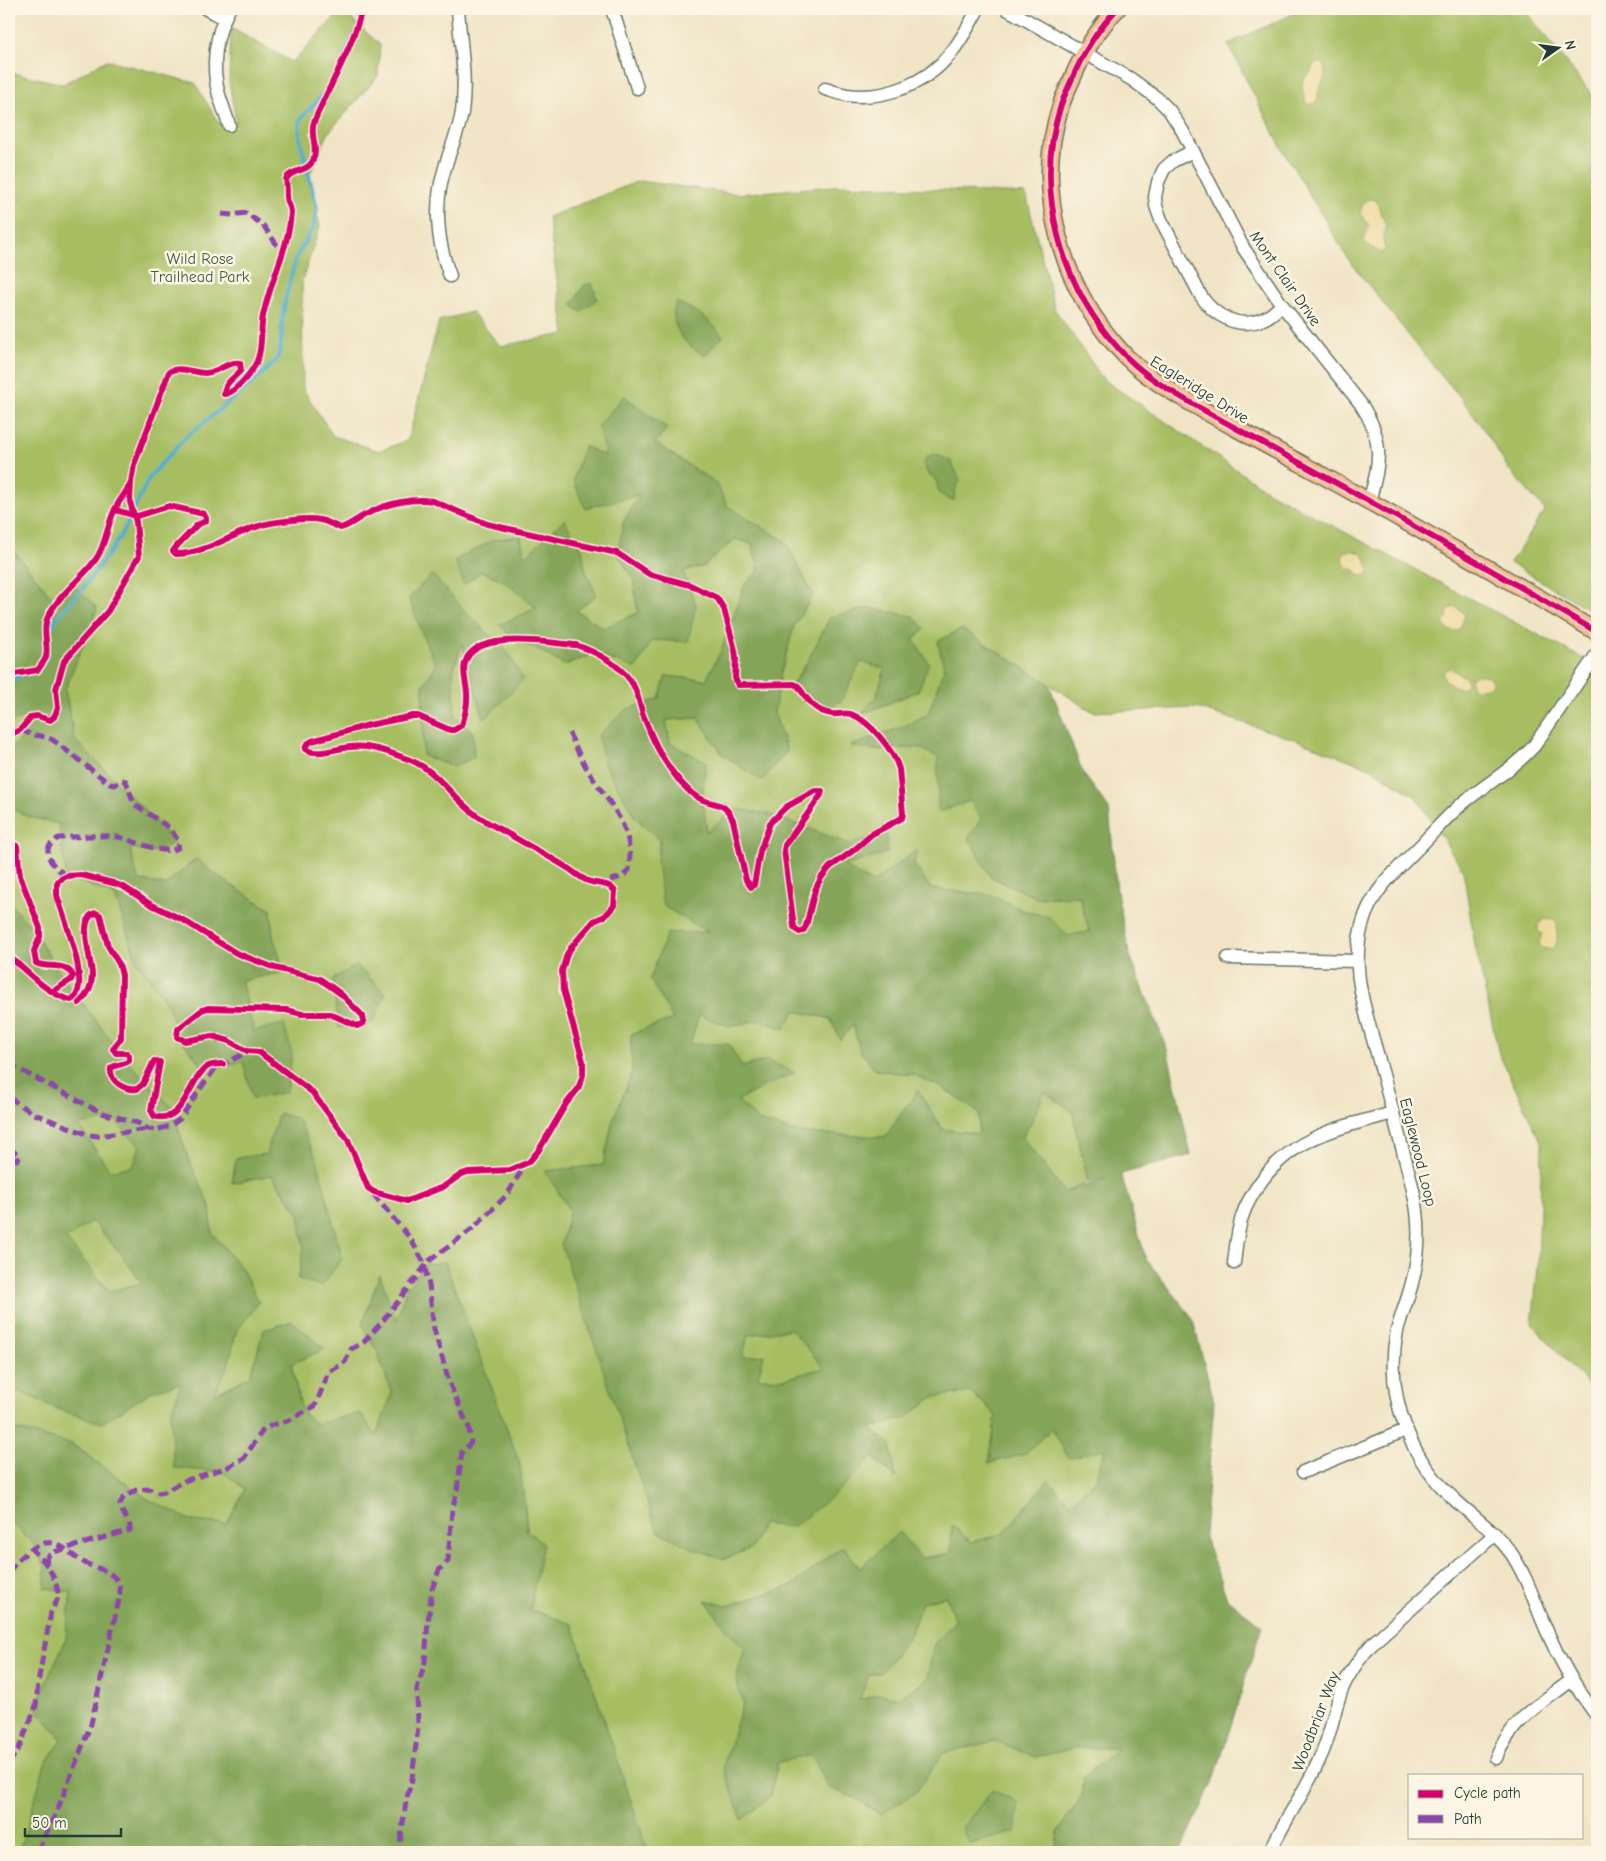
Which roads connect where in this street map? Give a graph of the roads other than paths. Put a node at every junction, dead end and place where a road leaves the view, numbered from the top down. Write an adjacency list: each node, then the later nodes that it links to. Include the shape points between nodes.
1 (206, 9): 7 (street)
2 (458, 9): 13 (street, via 463,100 460,124 443,172 439,220 440,245)
3 (612, 9): 9 (street)
4 (978, 9): 10 (street, via 950,55 908,86 892,92 861,95)
5 (1007, 9): 8 (street, Mont Clair Drive)
6 (1117, 9): 8 (main road, Eagleridge Drive)
7 (227, 14): 11 (street, via 218,40 215,71)
8 (1083, 53): 12 (street, Mont Clair Drive, via 1158,98 1175,119); 15 (main road, Eagleridge Drive, via 1061,105 1052,148 1051,182 1054,219 1063,254 1094,317 1136,366 1166,388)
9 (637, 88)
10 (825, 89)
11 (229, 124)
12 (1193, 151): 14 (street, Mont Clair Drive, via 1244,249); 14 (street, via 1164,169 1155,197 1161,220 1201,296 1220,316 1238,322 1263,320)
13 (450, 276)
14 (1282, 305): 15 (street, Mont Clair Drive, via 1372,422 1380,452)
15 (1369, 501): 16 (main road, Eagleridge Drive)
16 (1597, 632)
17 (1597, 654): 19 (street, Eaglewood Loop, via 1524,757 1448,817 1384,884 1365,915)
18 (1228, 958): 19 (street)
19 (1356, 961): 20 (street, Eaglewood Loop, via 1363,1003)
20 (1393, 1114): 21 (street, via 1315,1136 1278,1162 1248,1202 1238,1231); 22 (street, Eaglewood Loop, via 1415,1198 1419,1228 1416,1264 1394,1350 1396,1392)
21 (1234, 1263)
22 (1406, 1430): 23 (street); 24 (street, Eaglewood Loop, via 1434,1479)
23 (1303, 1472)
24 (1495, 1534): 25 (street, Eaglewood Loop, via 1526,1578 1547,1632); 28 (street, Woodbriar Way, via 1374,1642 1356,1662 1343,1688 1322,1756)
25 (1572, 1680): 26 (street, Eaglewood Loop); 27 (street, via 1516,1724)
26 (1597, 1716)
27 (1496, 1758)
28 (1270, 1852)

